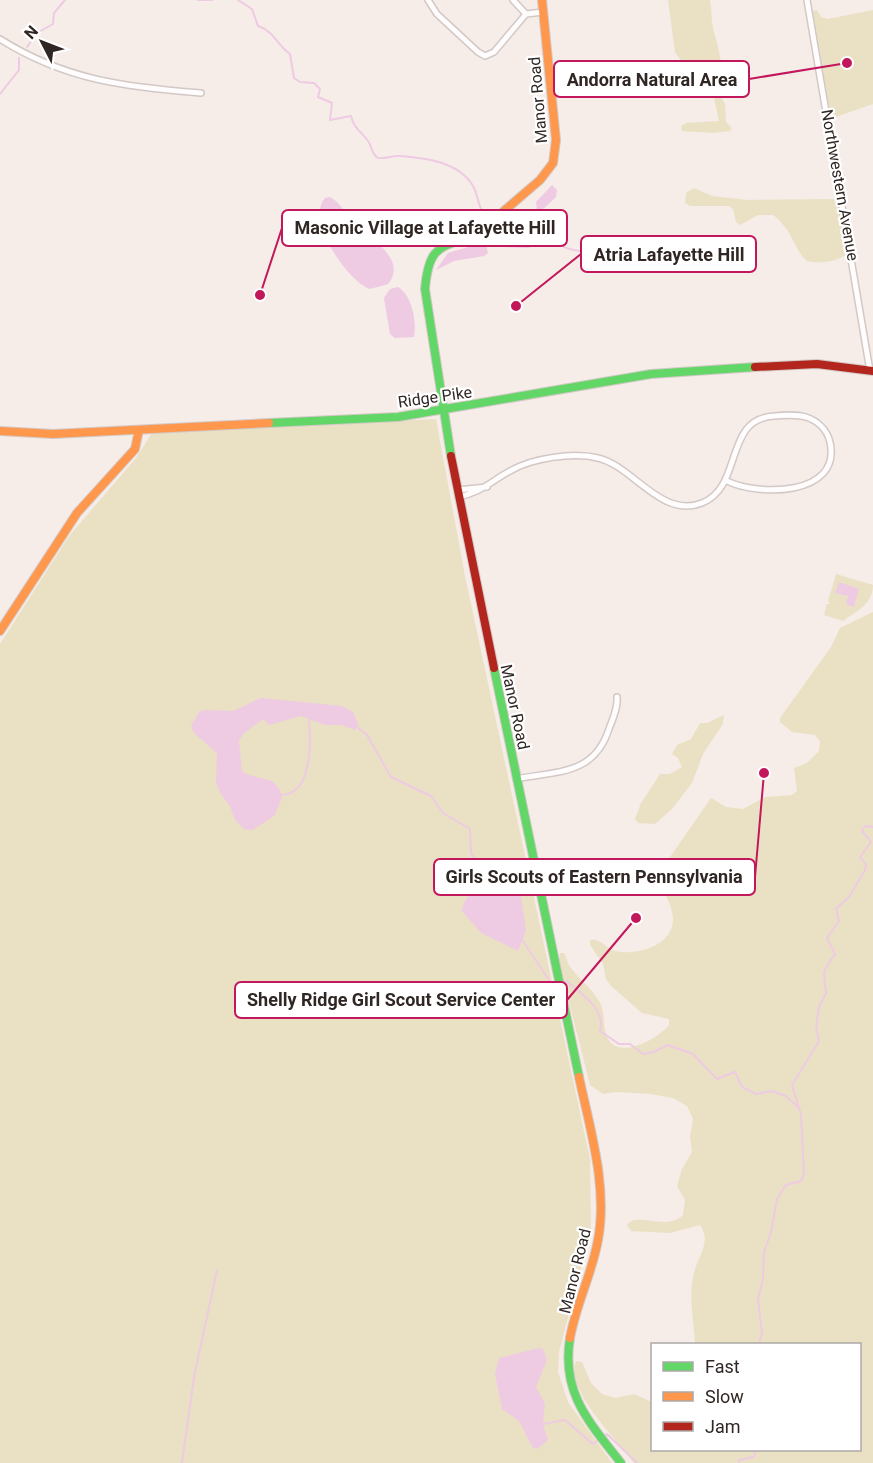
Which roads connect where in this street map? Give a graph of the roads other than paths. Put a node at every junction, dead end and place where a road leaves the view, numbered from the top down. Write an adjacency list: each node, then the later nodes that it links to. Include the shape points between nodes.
1 (428, 0): 6 (street, via 437,14 485,56 494,52)
2 (513, 0): 6 (street)
3 (542, 0): 5 (street, Manor Road)
4 (807, 0): 9 (street, Northwestern Avenue)
5 (543, 12): 6 (street); 10 (street, Manor Road, via 556,140 553,163 544,177 486,228 439,249 425,272 427,314)
6 (526, 14)
7 (0, 39): 8 (street, via 45,64 83,78)
8 (201, 93)
9 (872, 371): 10 (street, Ridge Pike, via 817,363 674,372)
10 (442, 410): 11 (street, Ridge Pike, via 398,417); 14 (street, Manor Road)
11 (139, 430): 12 (street, Ridge Pike, via 36,435); 15 (street, via 135,449 77,513)
12 (0, 431)
13 (726, 481): 13 (street, via 742,433 759,418 804,416 819,424 828,437 828,466 809,485 752,490); 14 (street, via 709,499 682,505 652,492 615,464 575,455 516,468 477,493)
14 (458, 494): 17 (street, Manor Road)
15 (0, 631)
16 (617, 697): 17 (street, via 606,740 591,761)
17 (516, 779): 18 (street, Manor Road, via 599,1176 600,1229 572,1335 568,1375 583,1411)
18 (621, 1463)

